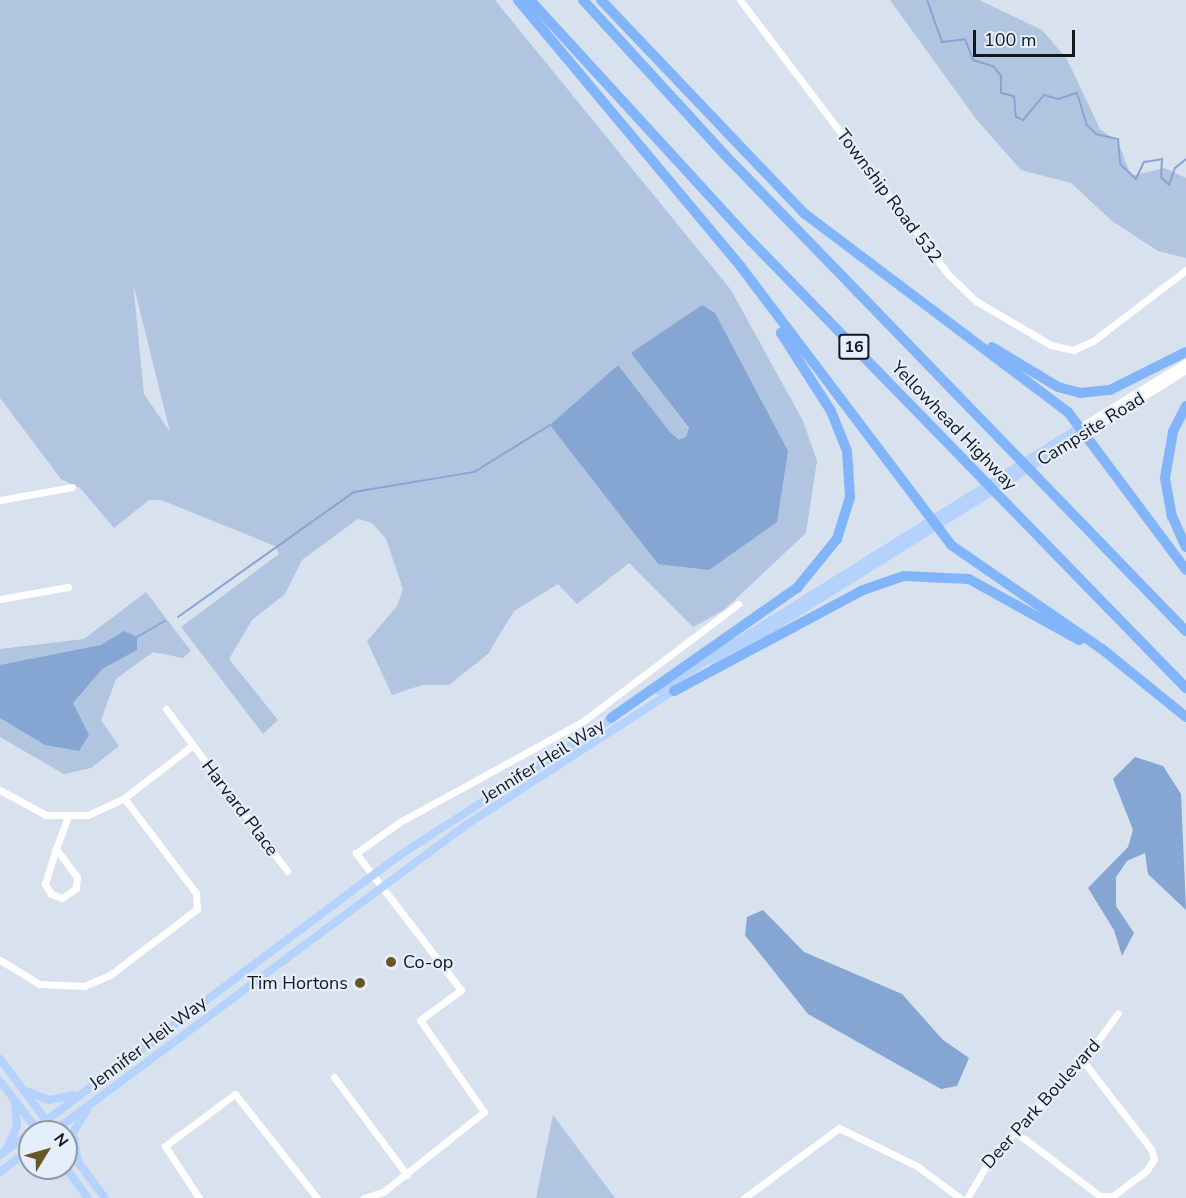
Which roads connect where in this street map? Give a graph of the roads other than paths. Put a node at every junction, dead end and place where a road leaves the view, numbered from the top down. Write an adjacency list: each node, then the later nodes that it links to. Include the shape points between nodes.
1 (518, 0): 7 (highway)
2 (530, 0): 25 (highway, Yellowhead Highway / 16, via 751,241)
3 (583, 0): 23 (highway, Yellowhead Highway / 16, via 724,154)
4 (601, 0): 8 (highway, via 805,214)
5 (740, 0): 6 (street, Township Road 532, via 949,275 976,301 1051,345 1073,350 1093,341)
6 (1186, 270)
7 (758, 290): 17 (highway); 29 (highway, via 840,429 850,469 845,520 827,557 797,588)
8 (924, 307): 9 (highway, via 1074,392 1110,390); 13 (highway, via 1052,397)
9 (1186, 352)
10 (1186, 362): 13 (street, Campsite Road)
11 (1186, 370): 13 (street, Campsite Road)
12 (1186, 406): 18 (highway, via 1173,432 1165,478 1172,516)
13 (1082, 430): 14 (main road, Campsite Road); 19 (highway)
14 (1046, 452): 17 (main road, Campsite Road, via 970,505); 17 (main road, Jennifer Heil Way, via 959,500)
15 (72, 487): 16 (street)
16 (0, 500)
17 (932, 523): 24 (highway, via 951,545); 26 (main road, Jennifer Heil Way); 29 (main road, Jennifer Heil Way)
18 (1186, 547)
19 (1186, 570)
20 (68, 587): 21 (street)
21 (0, 599)
22 (738, 604): 36 (street, Jennifer Heil Way, via 582,722 399,822 357,853)
23 (1186, 631)
24 (1141, 679): 26 (highway, via 987,586 921,574 863,590); 28 (highway)
25 (1186, 688)
26 (674, 692): 37 (main road, Jennifer Heil Way)
27 (166, 709): 30 (street, Harvard Place)
28 (1186, 717)
29 (611, 718): 36 (main road, Jennifer Heil Way)
30 (193, 745): 32 (street); 35 (street, Harvard Place)
31 (0, 790): 33 (street, via 35,811)
32 (124, 798): 33 (street); 38 (street, via 196,893 197,909 110,975 84,986 39,984)
33 (67, 819): 34 (street)
34 (56, 849): 34 (street, via 45,884 51,894 62,898 73,893 77,877)
35 (287, 871)
36 (374, 874): 37 (street); 45 (main road, Jennifer Heil Way)
37 (382, 885): 47 (main road, Jennifer Heil Way); 59 (street, via 461,990 420,1020 484,1112)
38 (0, 960)
39 (1118, 1013): 41 (street, Deer Park Boulevard)
40 (0, 1059): 44 (main road)
41 (1083, 1061): 52 (street, Deer Park Boulevard); 52 (street, via 1150,1149 1154,1159 1147,1170 1113,1196 1100,1196)
42 (334, 1077): 59 (street)
43 (0, 1081): 46 (main road)
44 (23, 1089): 45 (main road, via 49,1100); 49 (main road)
45 (83, 1092): 49 (main road, Jennifer Heil Way)
46 (14, 1100): 48 (main road); 54 (main road, via 17,1126)
47 (92, 1102): 50 (main road, Jennifer Heil Way); 51 (main road)
48 (27, 1120)
49 (46, 1120)
50 (69, 1120)
51 (78, 1125)
52 (1014, 1131): 68 (street, Deer Park Boulevard)
53 (18, 1142): 54 (main road, Jennifer Heil Way)
54 (3, 1153)
55 (18, 1158): 58 (main road)
56 (78, 1162): 62 (main road)
57 (18, 1164): 58 (main road)
58 (3, 1170)
59 (407, 1175): 65 (street, via 383,1192)
60 (74, 1180): 61 (main road)
61 (88, 1198)
62 (105, 1198)
63 (199, 1198): 64 (street, via 165,1146 235,1094)
64 (317, 1198)
65 (364, 1198)
66 (744, 1198): 67 (street, via 839,1128 917,1166)
67 (960, 1198)
68 (967, 1198)

